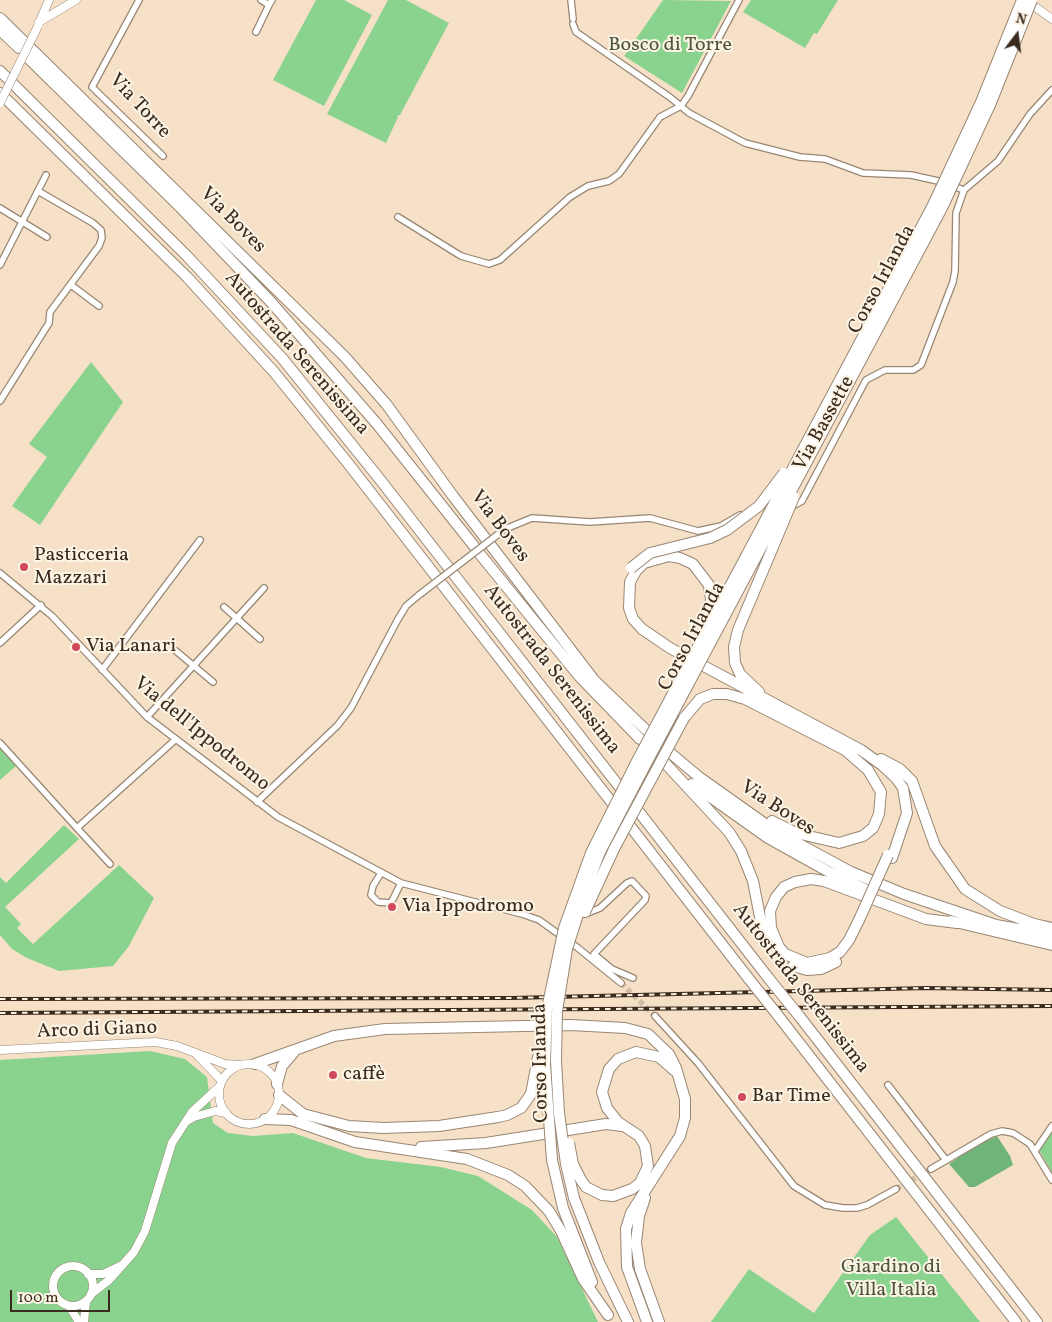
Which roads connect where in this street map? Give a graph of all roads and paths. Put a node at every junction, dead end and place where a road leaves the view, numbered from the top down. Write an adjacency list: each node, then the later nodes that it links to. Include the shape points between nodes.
1 (49, 0): 12 (street)
2 (76, 0): 12 (street)
3 (139, 0): 22 (street, Via Torre, via 92,87)
4 (261, 0): 9 (street)
5 (571, 0): 21 (street, via 576,32)
6 (739, 0): 21 (street)
7 (1024, 0): 11 (street); 35 (highway, Corso Irlanda, bridge, via 958,155)
8 (1032, 0): 34 (highway, Corso Irlanda, bridge, via 966,158)
9 (270, 2): 14 (street)
10 (0, 18): 58 (highway, Via Boves, via 345,357 387,405 594,680)
11 (1052, 19)
12 (39, 24): 20 (street, bridge)
13 (0, 30): 15 (highway)
14 (256, 32)
15 (19, 48)
16 (29, 58): 54 (highway, Via Boves, via 205,232 304,338 579,676)
17 (0, 71): 112 (highway, Autostrada Serenissima, bridge, via 181,250 282,358)
18 (1052, 90): 24 (street, via 1030,114 998,161)
19 (0, 93): 111 (highway, Autostrada Serenissima, bridge, via 187,277 274,372)
20 (0, 103)
21 (680, 106): 24 (street, via 728,135 763,148 800,157 825,158 863,172 920,177); 27 (street, via 660,117 619,174 570,197 495,263 479,262 449,251)
22 (163, 156)
23 (46, 176): 25 (street)
24 (964, 190): 59 (street, Via Bassette, bridge, via 956,213 953,282 922,365 913,370 879,372 863,384 802,501 788,509 755,507 721,526 698,531 650,518 590,522 532,518 505,529 406,606 351,708 337,726)
25 (38, 191): 28 (street); 31 (street, via 101,230 99,246)
26 (0, 208): 28 (street)
27 (398, 217)
28 (22, 223): 29 (street); 30 (street)
29 (47, 237)
30 (0, 265)
31 (71, 285): 32 (street); 33 (street, via 50,312 49,323)
32 (99, 306)
33 (1, 397)
34 (820, 435): 51 (highway, bridge, via 734,647 735,663 748,682); 73 (highway, Corso Irlanda, bridge, via 600,852)
35 (802, 449): 37 (highway, bridge, via 759,506 743,520 710,538 650,553); 43 (highway, Corso Irlanda, bridge)
36 (200, 540): 48 (street)
37 (633, 570): 43 (highway, bridge, via 644,563 669,556 694,564 709,585 711,600); 51 (highway, via 629,608 642,629 670,648); 52 (highway, via 624,582 622,597 629,623 641,635)
38 (0, 572): 40 (street, Via dell'Ippodromo)
39 (264, 588): 42 (street)
40 (41, 605): 45 (street); 48 (street, Via dell'Ippodromo)
41 (224, 607): 42 (street)
42 (236, 618): 44 (street); 47 (street)
43 (703, 637): 76 (highway, Corso Irlanda, bridge, via 591,853 564,928)
44 (260, 639)
45 (0, 643)
46 (176, 651): 47 (street)
47 (194, 666): 49 (street); 50 (street)
48 (102, 670): 50 (street, Via dell'Ippodromo)
49 (213, 682)
50 (147, 716): 53 (street, Via dell'Ippodromo)
51 (800, 718): 57 (highway)
52 (788, 720): 56 (highway); 73 (highway, bridge, via 727,694 700,698 684,718 618,841)
53 (175, 740): 59 (street, Via dell'Ippodromo); 60 (street)
54 (640, 740)
55 (0, 743): 60 (street)
56 (845, 750): 58 (highway, via 860,761 876,780 881,803 872,828 863,836 839,843 779,826); 61 (highway, via 884,772 900,794 902,816)
57 (861, 750): 61 (highway, via 882,764 903,788 905,824); 69 (highway, via 900,769 912,781 935,846 965,889 1000,911)
58 (689, 768): 70 (highway, Via Boves, via 775,831 849,871 904,894 996,925)
59 (257, 802): 63 (street, Via dell'Ippodromo, via 299,830)
60 (77, 828): 62 (street)
61 (890, 856): 67 (highway)
62 (110, 864)
63 (381, 873): 64 (street, Via dell'Ippodromo); 64 (street, via 371,894 378,902 391,903)
64 (402, 883): 71 (street, Via dell'Ippodromo, via 522,914 538,920)
65 (867, 890): 67 (highway, Via Boves, via 768,838 713,801 664,762 729,832 741,851 753,881 761,922 781,960 807,970 834,964 853,944)
66 (880, 895): 68 (highway)
67 (862, 921): 68 (highway, via 840,952 830,958 807,963 785,954 779,947 771,928 770,911 784,887 811,879 926,919)
68 (957, 923): 72 (highway)
69 (1052, 928)
70 (1052, 935)
71 (563, 937): 74 (street, via 578,916 600,908 632,881 646,896 645,900 594,954 612,969); 75 (street, Via dell'Ippodromo)
72 (1052, 945)
73 (567, 949): 84 (highway, Corso Irlanda, bridge, via 557,1011)
74 (634, 978)
75 (621, 983)
76 (547, 1009): 88 (highway, bridge, via 531,1094 521,1108 507,1115 439,1126 349,1126 303,1114); 105 (highway, Corso Irlanda, bridge, via 545,1064 552,1160 563,1208)
77 (655, 1016): 100 (street, via 698,1063 794,1186 826,1204 850,1208)
78 (0, 1050): 80 (street, Arco di Giano, via 156,1042)
79 (295, 1051): 81 (highway); 83 (highway, via 334,1036 372,1031 447,1026 625,1028 648,1034 664,1047); 86 (highway, via 282,1066)
80 (193, 1052): 82 (street, Arco di Giano, via 225,1064); 85 (street, Arco di Giano, via 213,1069)
81 (255, 1064): 82 (street); 86 (street, via 272,1075)
82 (240, 1065): 85 (street, via 229,1071)
83 (678, 1074): 92 (highway, via 659,1056 646,1052 618,1059 609,1069 602,1092 607,1108); 99 (highway, via 685,1099 685,1118 680,1136)
84 (556, 1079): 92 (highway, bridge, via 573,1164 586,1187 602,1195 613,1196 632,1189 640,1183 648,1166 645,1146 639,1136); 108 (highway, Corso Irlanda, bridge, via 562,1139 574,1198 599,1262)
85 (221, 1084): 89 (street, via 221,1104); 91 (street)
86 (277, 1084): 88 (street)
87 (888, 1085): 96 (street)
88 (279, 1096): 90 (street, via 272,1113)
89 (226, 1113): 90 (street, via 244,1123); 91 (street, via 194,1117)
90 (265, 1119): 94 (highway, via 291,1120 338,1138)
91 (184, 1124): 101 (street, via 165,1160 145,1231 134,1252)
92 (623, 1126): 94 (highway, via 606,1124 486,1143)
93 (1052, 1126): 95 (street)
94 (395, 1148): 105 (highway, via 480,1163 525,1186 553,1218 583,1278)
95 (1035, 1151): 96 (street, via 1023,1138 1002,1131); 98 (street)
96 (946, 1160): 97 (street)
97 (931, 1169)
98 (1052, 1180)
99 (652, 1182): 109 (highway, via 631,1213 625,1236 627,1267); 110 (highway, via 639,1216 636,1243 640,1269)
100 (896, 1189)
101 (121, 1266): 102 (street, via 103,1274); 103 (street)
102 (88, 1274): 103 (street, via 92,1286); 104 (street, via 71,1266 56,1276 54,1292 58,1300)
103 (88, 1298): 104 (street, via 80,1305); 107 (street)
104 (69, 1306): 106 (street)
105 (610, 1318)
106 (79, 1322)
107 (84, 1322)
108 (628, 1322)
109 (647, 1322)
110 (659, 1322)
111 (1016, 1322)
112 (1037, 1322)

